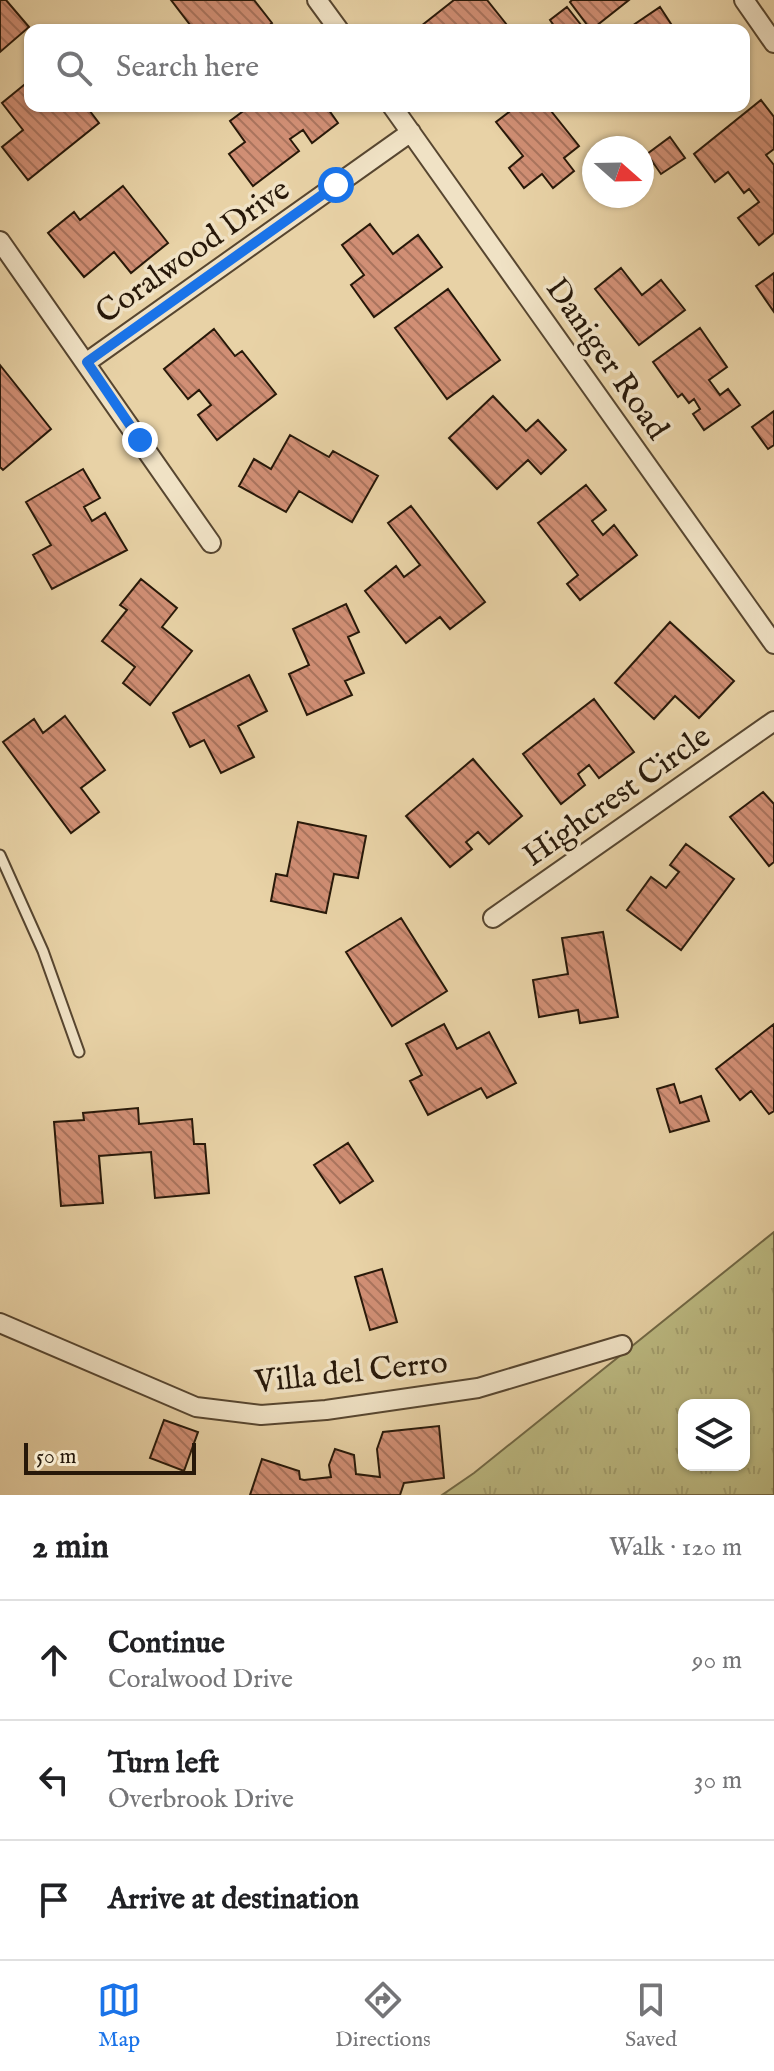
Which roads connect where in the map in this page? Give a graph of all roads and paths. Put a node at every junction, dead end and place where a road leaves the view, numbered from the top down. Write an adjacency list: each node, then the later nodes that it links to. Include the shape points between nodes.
1 (317, 0): 3 (street)
2 (744, 0): 4 (street)
3 (335, 24)
4 (774, 43)
5 (396, 112): 6 (street, Daniger Road)
6 (411, 132): 8 (street, Coralwood Drive); 10 (street, Daniger Road)
7 (0, 241): 8 (street)
8 (87, 362): 9 (street)
9 (211, 543)
10 (774, 644)
11 (774, 721): 13 (street, Highcrest Circle)
12 (0, 855): 14 (lane, via 43,951)
13 (493, 918)
14 (79, 1052)
15 (0, 1323): 16 (street, Villa del Cerro, via 196,1407 261,1415 478,1388)
16 (622, 1345)

